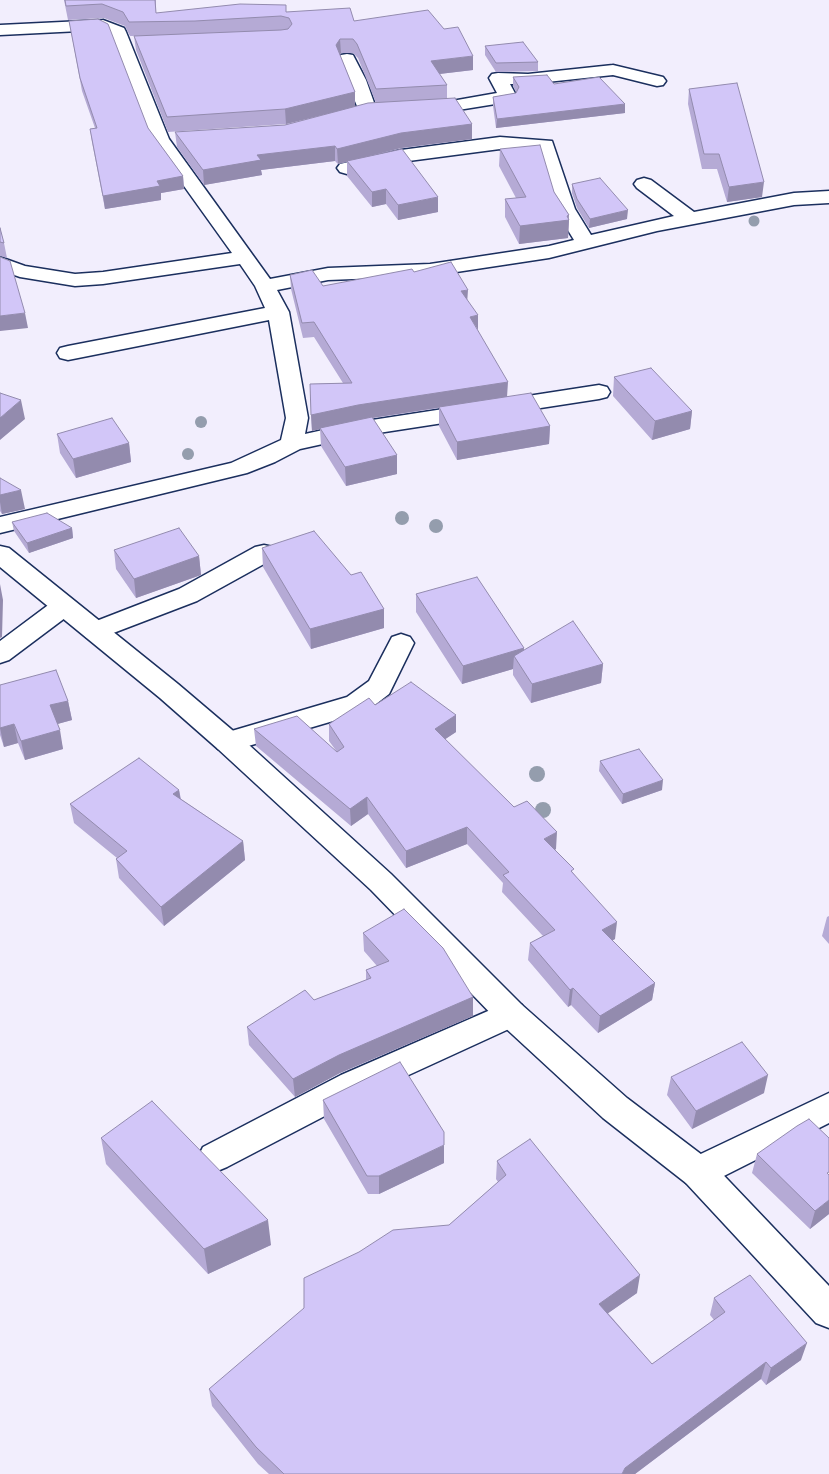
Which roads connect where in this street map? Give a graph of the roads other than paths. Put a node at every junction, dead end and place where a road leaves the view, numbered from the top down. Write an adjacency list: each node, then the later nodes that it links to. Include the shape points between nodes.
1 (0, 30): 11 (street, via 103,26 132,43 169,139)
2 (347, 59): 5 (street, via 375,110)
3 (658, 81): 4 (street, via 613,70 528,79 498,78 508,97 446,107)
4 (408, 108)
5 (350, 115)
6 (347, 168): 10 (street, via 400,156 500,143 545,145 565,209)
7 (644, 184): 9 (street)
8 (829, 197): 9 (street, via 794,199)
9 (691, 219): 10 (street)
10 (586, 243): 13 (street, via 549,252 430,270 328,274)
11 (245, 257): 12 (street, via 75,280 20,271); 13 (street)
12 (0, 263)
13 (265, 286): 14 (street)
14 (278, 312): 15 (street); 17 (street, via 297,418)
15 (68, 353)
16 (599, 392): 17 (street, via 359,429)
17 (292, 444): 18 (street, via 239,468)
18 (0, 525)
19 (264, 553): 22 (street, via 188,595)
20 (0, 554): 21 (street)
21 (64, 606): 22 (street); 24 (street)
22 (95, 631): 25 (street)
23 (401, 643): 25 (street, via 380,687 357,704)
24 (0, 654)
25 (228, 742): 26 (street, via 381,882)
26 (511, 1014): 28 (street, via 353,1085); 29 (street, via 615,1108)
27 (829, 1107): 29 (street)
28 (214, 1157)
29 (698, 1172): 30 (street)
30 (829, 1311)

